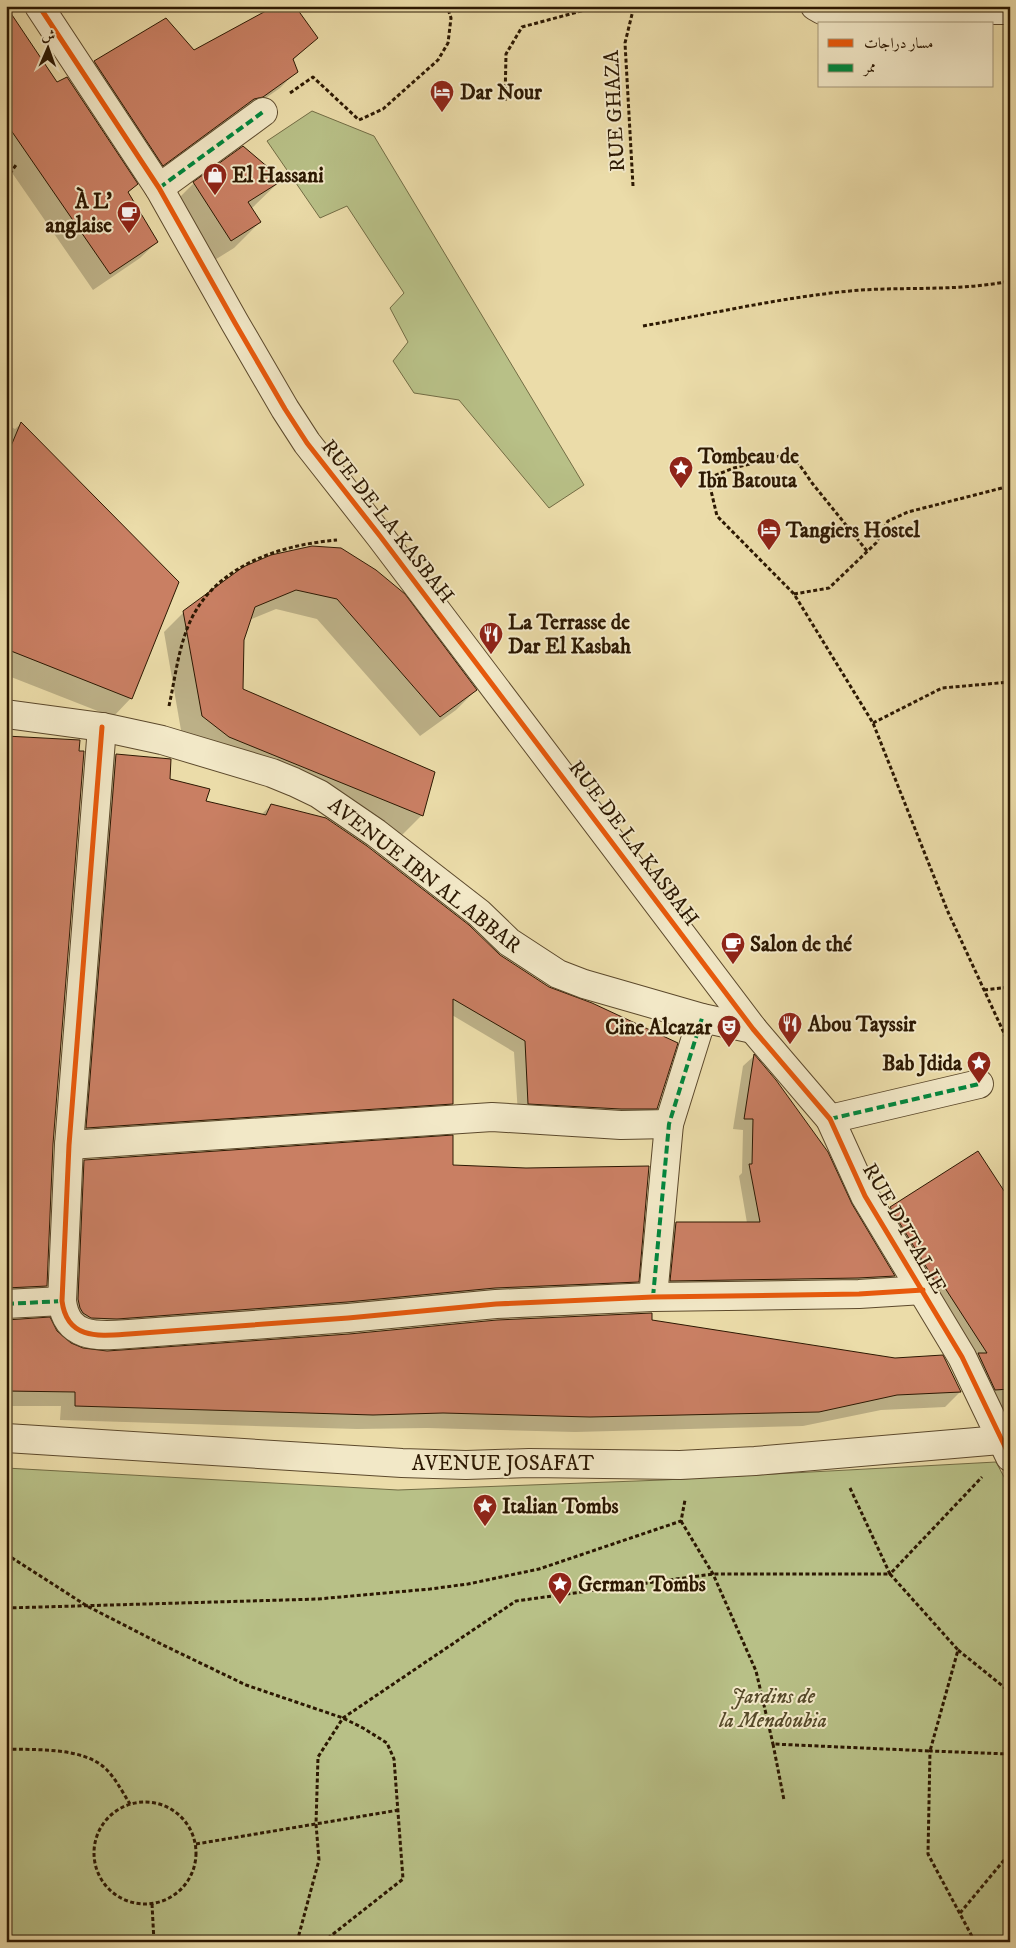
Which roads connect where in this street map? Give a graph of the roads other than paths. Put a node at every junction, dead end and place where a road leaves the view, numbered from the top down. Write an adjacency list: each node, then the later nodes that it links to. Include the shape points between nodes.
1 (39, 6): 5 (street, RUE DE LA KASBAH)
2 (814, 6): 3 (street, via 822,10)
3 (1010, 10)
4 (263, 112): 5 (street)
5 (159, 188): 9 (street, RUE DE LA KASBAH, via 307,443)
6 (6, 714): 7 (street, AVENUE IBN AL ABBAR)
7 (102, 727): 8 (street, AVENUE IBN AL ABBAR, via 162,740 272,773 319,794 472,908 509,942 558,974); 13 (street)
8 (702, 1018): 9 (street, AVENUE IBN AL ABBAR); 12 (street)
9 (752, 1029): 11 (street, RUE D'ITALIE)
10 (979, 1084): 11 (street)
11 (830, 1120): 14 (street, RUE D'ITALIE, via 865,1196)
12 (669, 1124): 13 (street, via 621,1125 492,1117); 15 (street)
13 (69, 1145): 16 (street)
14 (922, 1290): 15 (street); 19 (street, RUE D'ITALIE, via 962,1357)
15 (652, 1297): 16 (street, via 496,1304 107,1335 80,1331 72,1324)
16 (62, 1301): 17 (street)
17 (6, 1304)
18 (6, 1438): 19 (street, AVENUE JOSAFAT, via 466,1465 680,1464 834,1453)
19 (1006, 1449)

